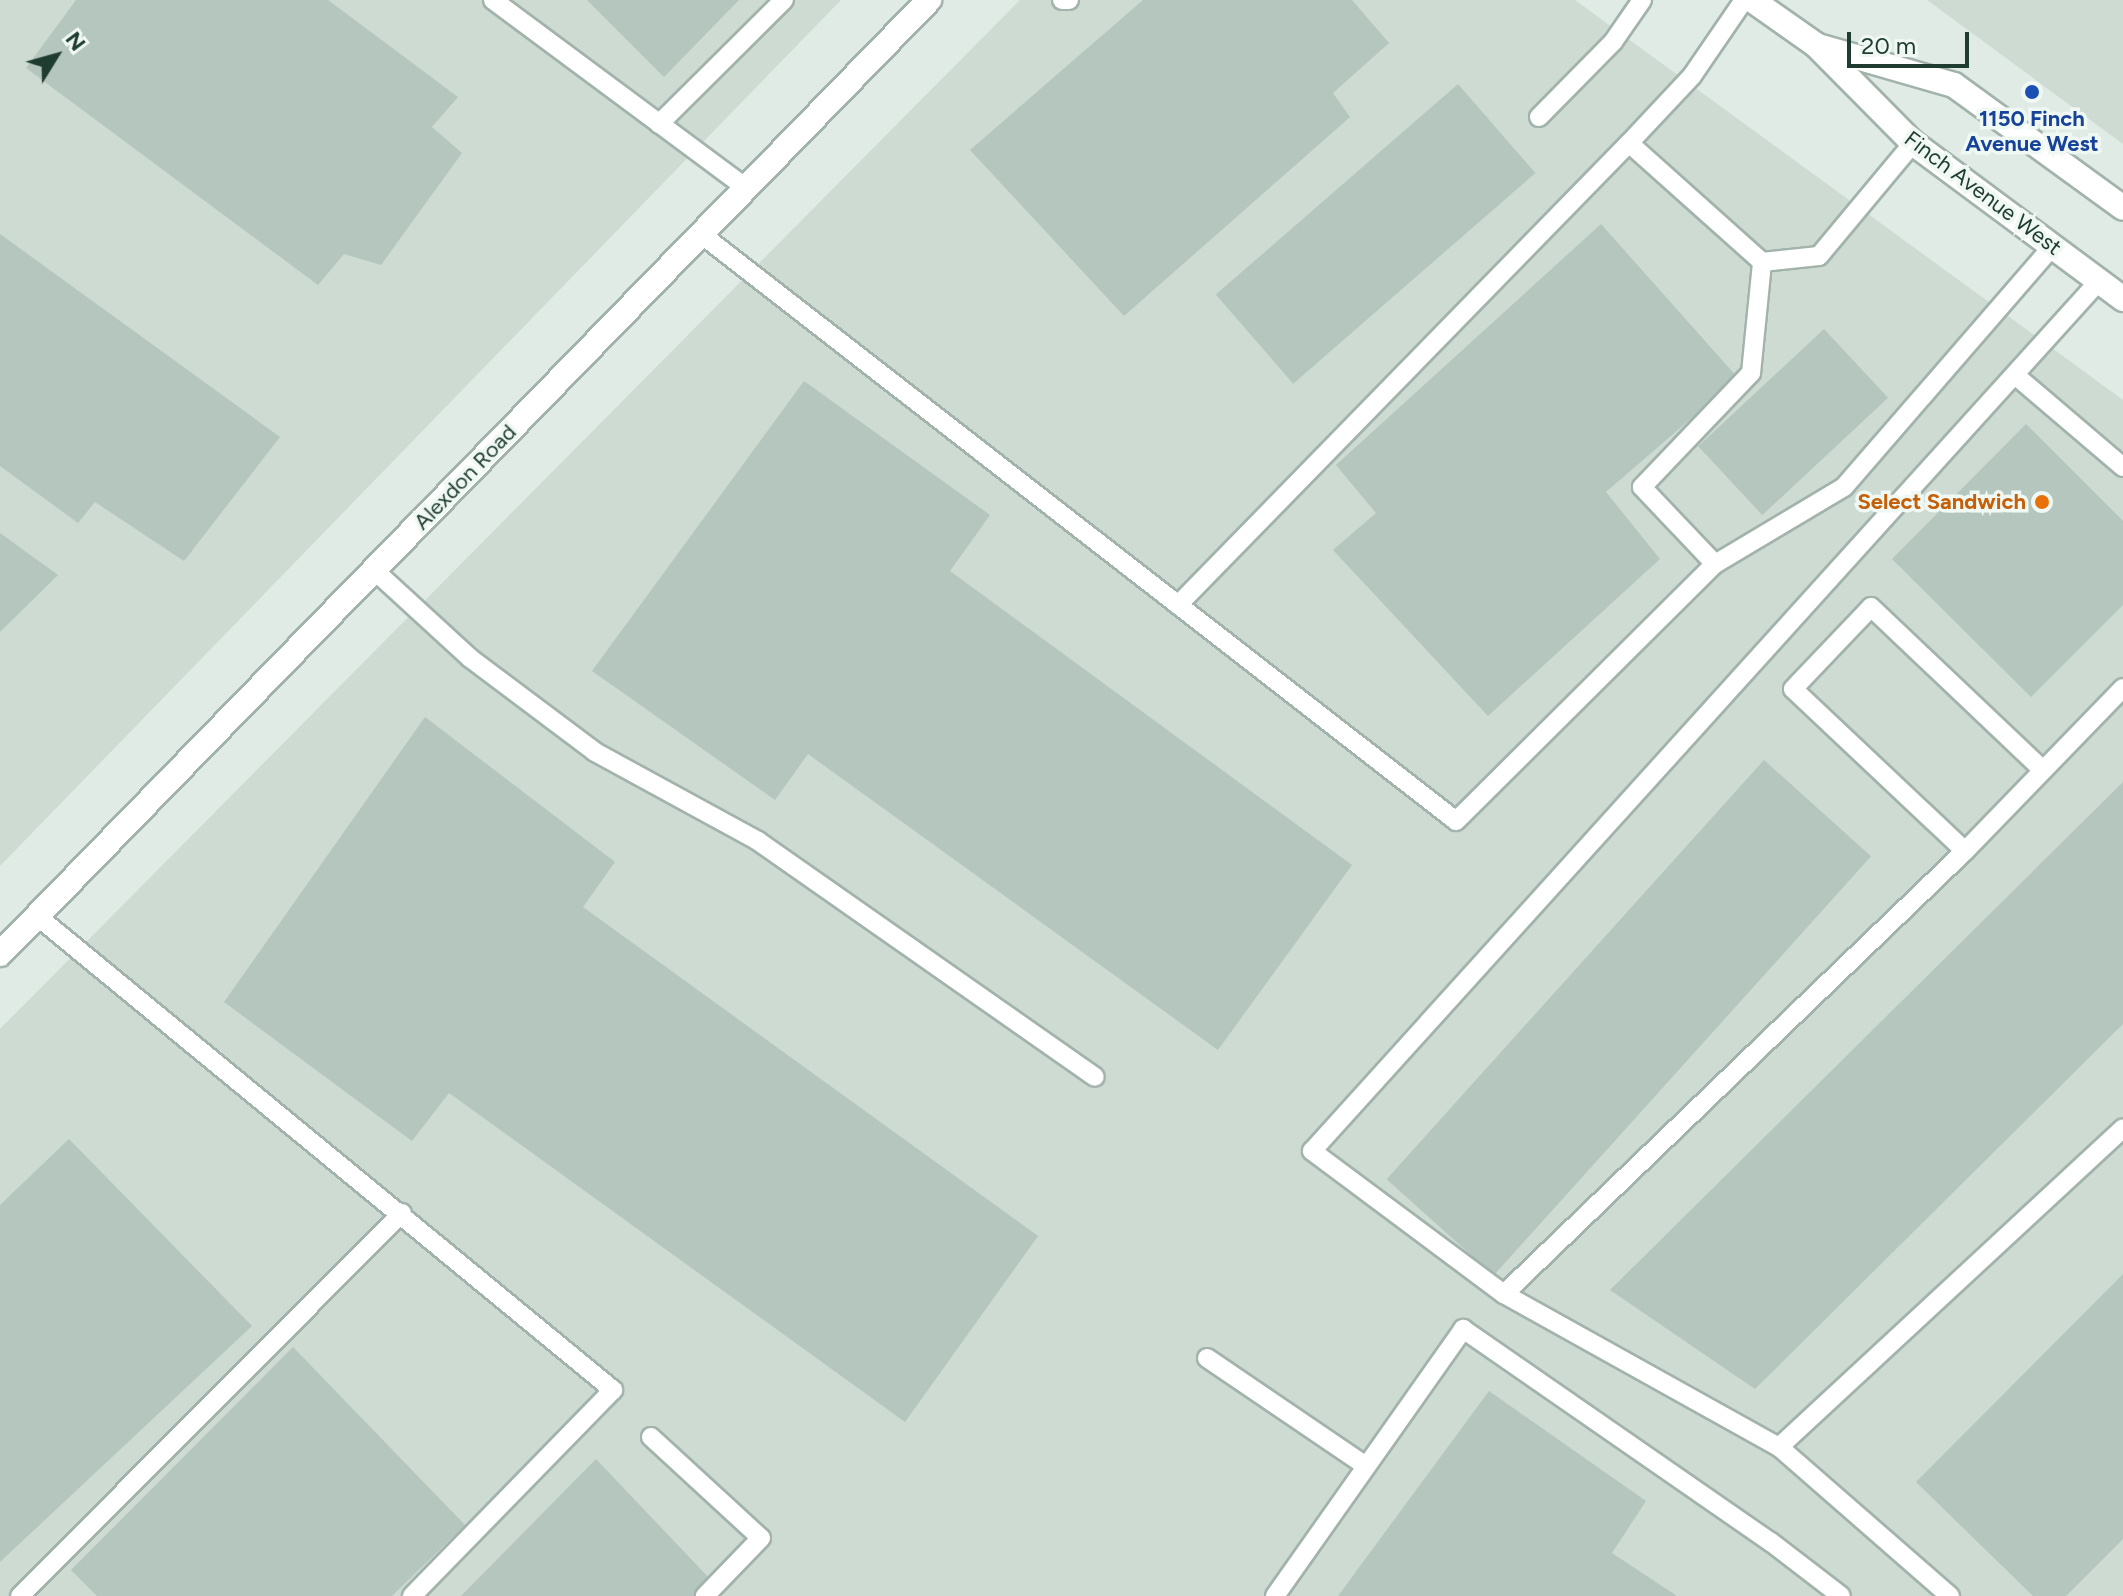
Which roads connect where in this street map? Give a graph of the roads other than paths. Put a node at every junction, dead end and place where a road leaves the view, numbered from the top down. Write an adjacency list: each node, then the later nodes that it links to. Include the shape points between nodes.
1 (493, 0): 11 (lane)
2 (784, 0): 11 (lane)
3 (929, 0): 14 (street, Alexdon Road)
4 (1062, 0): 5 (lane)
5 (1069, 0)
6 (1642, 0): 10 (lane, via 1613,42)
7 (1744, 0): 12 (lane, via 1692,76)
8 (1752, 0): 9 (street, Finch Avenue West)
9 (1816, 45): 13 (street, Finch Avenue West); 15 (street, Finch Avenue West, via 1954,85)
10 (1539, 117)
11 (659, 124): 14 (lane)
12 (1629, 143): 18 (lane); 25 (lane)
13 (1913, 143): 17 (street, Finch Avenue West); 18 (lane, via 1819,256)
14 (746, 188): 16 (street, Alexdon Road)
15 (2123, 208)
16 (701, 234): 24 (street, Alexdon Road); 25 (lane)
17 (2052, 247): 19 (street, Finch Avenue West); 23 (lane, via 1844,487)
18 (1762, 262): 23 (lane, via 1751,373 1642,487)
19 (2099, 281): 20 (street, Finch Avenue West); 21 (lane)
20 (2123, 299)
21 (2015, 375): 22 (lane); 34 (lane, via 1312,1151)
22 (2123, 467)
23 (1715, 564): 25 (lane, via 1456,821)
24 (374, 570): 29 (street, Alexdon Road); 31 (lane, via 470,658 595,752 758,841)
25 (1178, 605)
26 (2123, 688): 27 (lane)
27 (2043, 770): 28 (lane); 28 (lane, via 1871,607 1793,689)
28 (1965, 851): 34 (lane)
29 (37, 916): 30 (street, Alexdon Road); 33 (lane)
30 (0, 954)
31 (1095, 1077)
32 (2123, 1128): 37 (lane)
33 (402, 1213): 39 (lane); 40 (lane, via 613,1390)
34 (1504, 1294): 37 (lane)
35 (1207, 1358): 38 (lane)
36 (651, 1437): 41 (lane, via 761,1538)
37 (1779, 1447): 44 (lane)
38 (1366, 1466): 42 (lane); 43 (lane, via 1463,1329)
39 (20, 1596)
40 (412, 1596)
41 (705, 1596)
42 (1275, 1596)
43 (1841, 1596)
44 (1950, 1596)

